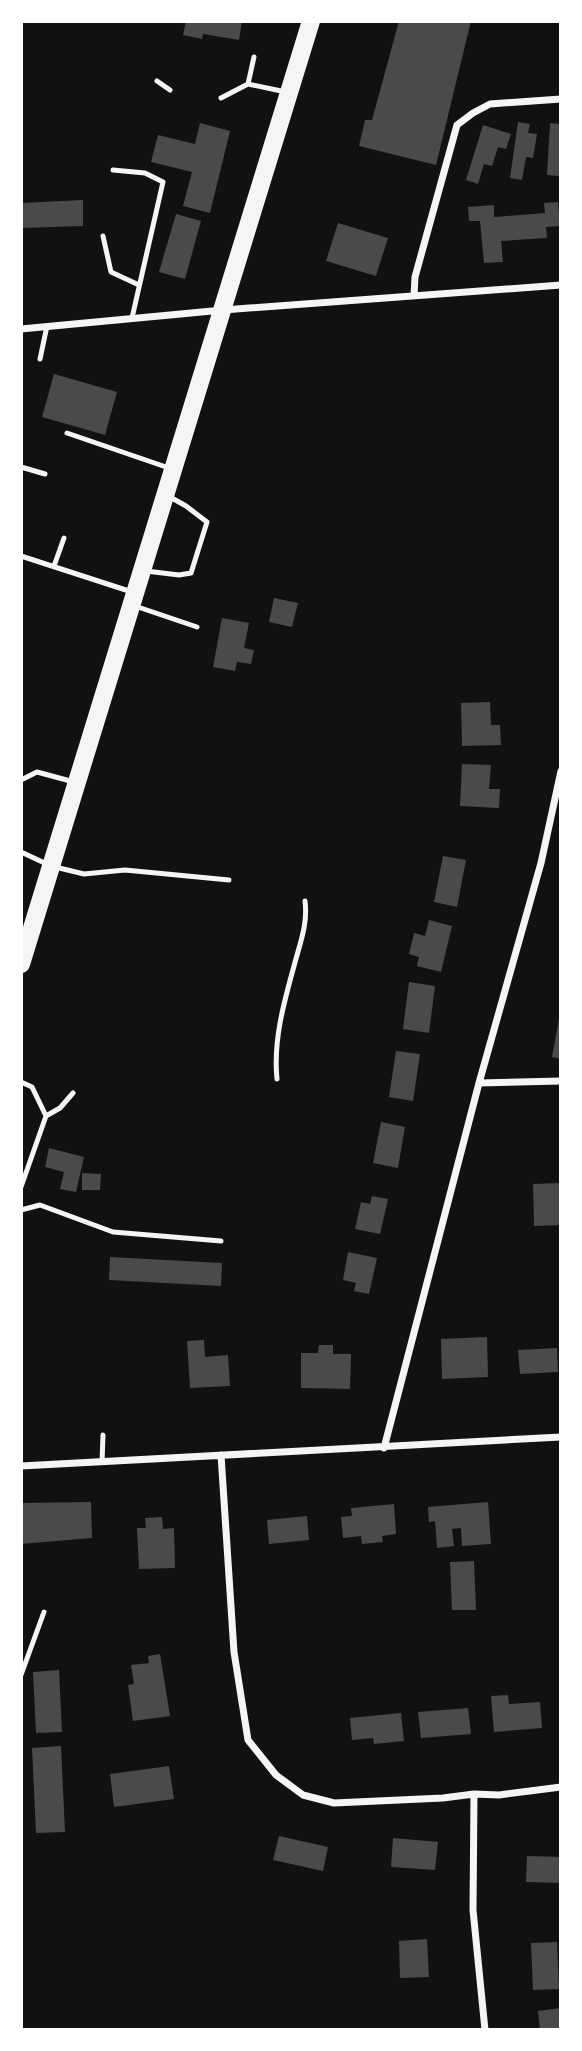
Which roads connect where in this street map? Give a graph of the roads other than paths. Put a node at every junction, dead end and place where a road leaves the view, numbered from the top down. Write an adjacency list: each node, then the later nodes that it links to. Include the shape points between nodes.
1 (311, 21): 6 (main road)
2 (254, 57): 4 (lane)
3 (158, 81): 5 (lane)
4 (248, 83): 6 (lane); 7 (lane)
5 (170, 90)
6 (289, 93): 14 (main road)
7 (221, 98)
8 (561, 99): 13 (street, via 490,104 457,125)
9 (113, 170): 11 (lane, via 145,173 163,182)
10 (103, 236): 11 (lane, via 111,272)
11 (139, 285): 15 (lane)
12 (561, 285): 13 (street)
13 (414, 295): 14 (street)
14 (223, 310): 15 (street); 21 (main road)
15 (132, 318): 16 (street)
16 (47, 326): 17 (street); 18 (lane)
17 (21, 329)
18 (40, 359)
19 (66, 433): 21 (lane)
20 (21, 467): 22 (lane)
21 (173, 470): 23 (main road)
22 (45, 474)
23 (166, 495): 27 (main road); 27 (lane, via 207,522 191,573)
24 (64, 538): 26 (lane)
25 (21, 556): 26 (lane)
26 (54, 566): 28 (lane)
27 (143, 570): 28 (main road)
28 (134, 599): 29 (lane); 32 (main road)
29 (197, 627)
30 (561, 771): 42 (street, via 541,863)
31 (21, 780): 32 (lane, via 37,772)
32 (77, 782): 34 (main road)
33 (21, 852): 34 (lane)
34 (51, 866): 35 (lane, via 84,874 125,870); 37 (main road)
35 (229, 880)
36 (305, 901): 39 (lane, via 307,919 275,1057)
37 (27, 926): 38 (main road)
38 (21, 964)
39 (277, 1079)
40 (561, 1081): 42 (street)
41 (21, 1082): 44 (lane, via 32,1087)
42 (479, 1083): 50 (street)
43 (72, 1093): 44 (lane)
44 (46, 1116): 45 (lane)
45 (21, 1187)
46 (21, 1210): 47 (lane, via 40,1205 113,1231)
47 (221, 1241)
48 (103, 1435): 52 (lane)
49 (561, 1437): 50 (street)
50 (384, 1448): 51 (street)
51 (221, 1455): 52 (street); 57 (street, via 234,1652 248,1740 285,1782 303,1794 334,1803)
52 (102, 1462): 53 (street)
53 (21, 1466)
54 (44, 1612): 55 (lane)
55 (21, 1675)
56 (561, 1787): 57 (street)
57 (474, 1794): 58 (street, via 473,1910)
58 (485, 2030)

